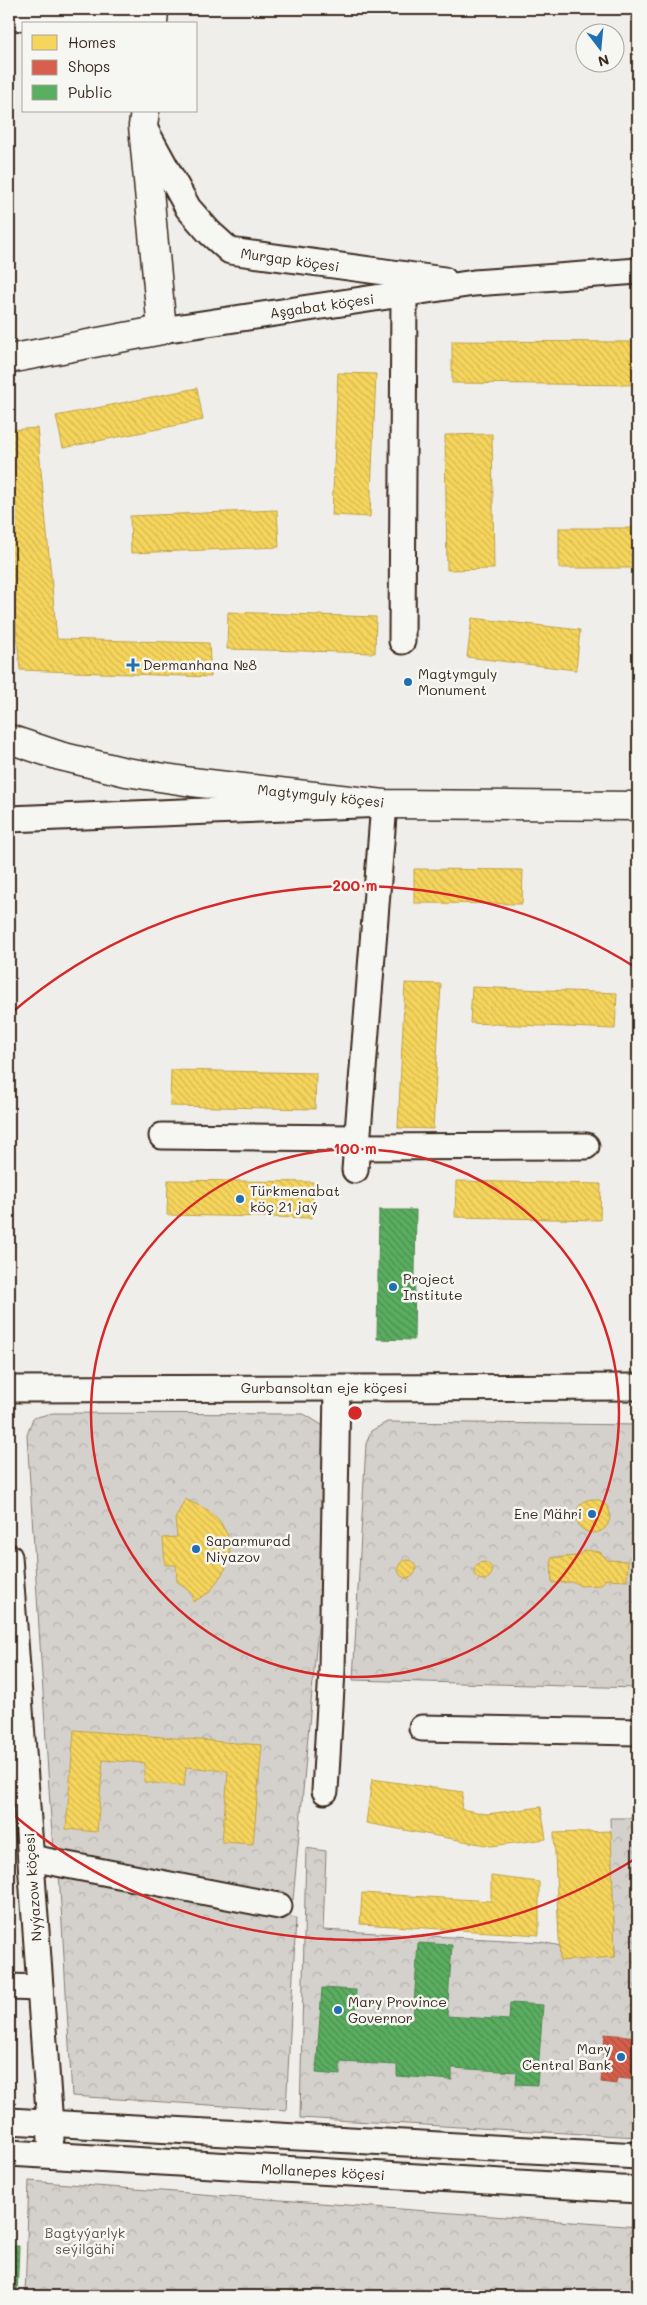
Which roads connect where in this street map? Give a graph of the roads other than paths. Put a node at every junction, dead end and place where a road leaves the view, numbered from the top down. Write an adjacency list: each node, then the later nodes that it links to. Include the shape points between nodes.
1 (154, 14): 2 (street)
2 (9, 18)
3 (144, 119): 5 (street, Murgap köçesi, via 188,208 230,251); 7 (main road, Murgap köçesi)
4 (638, 272): 5 (street, Aşgabat köçesi)
5 (474, 283): 6 (street, Aşgabat köçesi)
6 (404, 294): 7 (street, Aşgabat köçesi); 9 (street)
7 (162, 330): 8 (main road, Aşgabat köçesi)
8 (9, 359)
9 (402, 641)
10 (9, 739): 11 (main road, Magtymguly köçesi, via 60,756 126,772)
11 (384, 804): 12 (main road, Magtymguly köçesi); 13 (street); 16 (street)
12 (638, 806)
13 (9, 819)
14 (162, 1136): 16 (street)
15 (586, 1146): 16 (street)
16 (356, 1152)
17 (638, 1387): 18 (street, Gurbansoltan eje köçesi)
18 (336, 1388): 19 (street, Gurbansoltan eje köçesi); 23 (street, via 332,1671)
19 (9, 1389)
20 (9, 1557): 24 (street, Nyýazow köçesi)
21 (422, 1728): 22 (street)
22 (638, 1732)
23 (325, 1791)
24 (31, 1858): 25 (street); 27 (street, Nyýazow köçesi)
25 (279, 1906)
26 (9, 1987): 27 (street)
27 (40, 1988): 29 (street, Nyýazow köçesi)
28 (9, 2121): 29 (street)
29 (50, 2124): 31 (street, Nyýazow köçesi); 32 (street)
30 (9, 2153): 31 (street, Mollanepes köçesi)
31 (53, 2156): 33 (street, Mollanepes köçesi)
32 (638, 2156)
33 (638, 2190)

